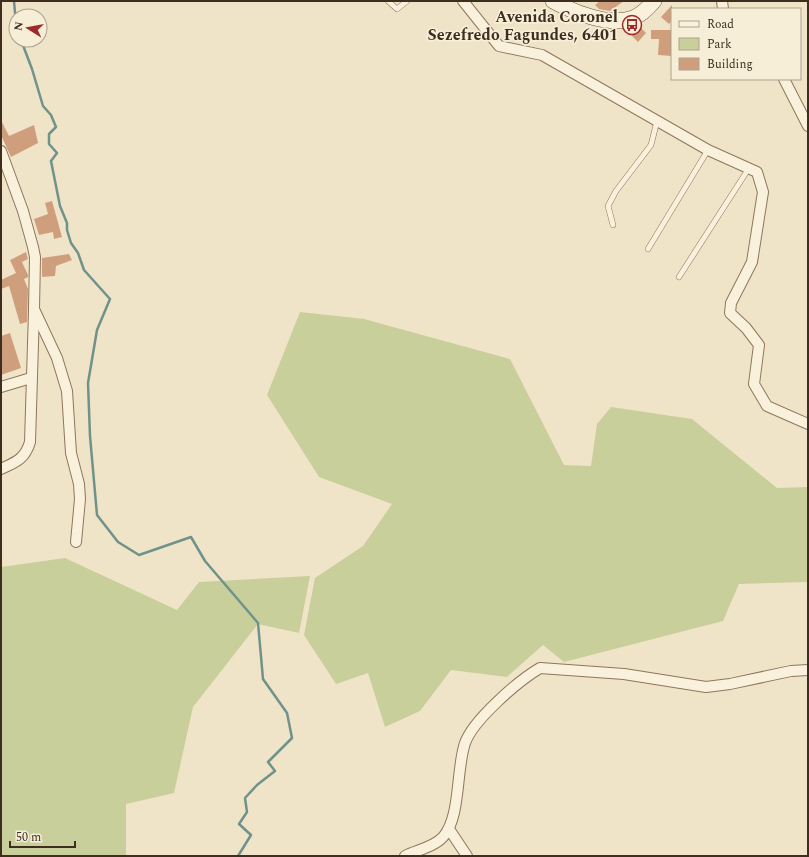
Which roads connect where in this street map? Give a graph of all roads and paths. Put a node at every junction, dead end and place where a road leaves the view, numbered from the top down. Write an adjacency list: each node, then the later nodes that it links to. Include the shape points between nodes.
1 (388, 1): 2 (lane, via 397,9)
2 (406, 1)
3 (463, 1): 7 (street, via 499,46 542,55)
4 (552, 1): 5 (main road, via 571,10 617,21 633,18)
5 (654, 1)
6 (785, 80): 8 (street)
7 (657, 121): 9 (street); 12 (lane, via 651,145 616,191 608,206)
8 (808, 126)
9 (708, 150): 11 (street); 13 (lane)
10 (1, 151): 15 (street, via 24,211 33,247)
11 (749, 168): 14 (lane); 18 (street, via 757,172 762,192 752,262 731,303 730,313 759,345 754,384 767,406)
12 (613, 225)
13 (648, 248)
14 (679, 278)
15 (34, 310): 16 (street); 20 (street, via 58,358 67,391 71,453 80,499)
16 (31, 378): 17 (street); 19 (street, via 30,442 27,453 20,461)
17 (1, 386)
18 (808, 424)
19 (1, 469)
20 (76, 542)
21 (808, 670): 22 (street, via 706,687 624,674 540,668 510,692 472,730 464,749)
22 (449, 829): 23 (street, via 433,845); 24 (street)
23 (405, 856)
24 (467, 856)

